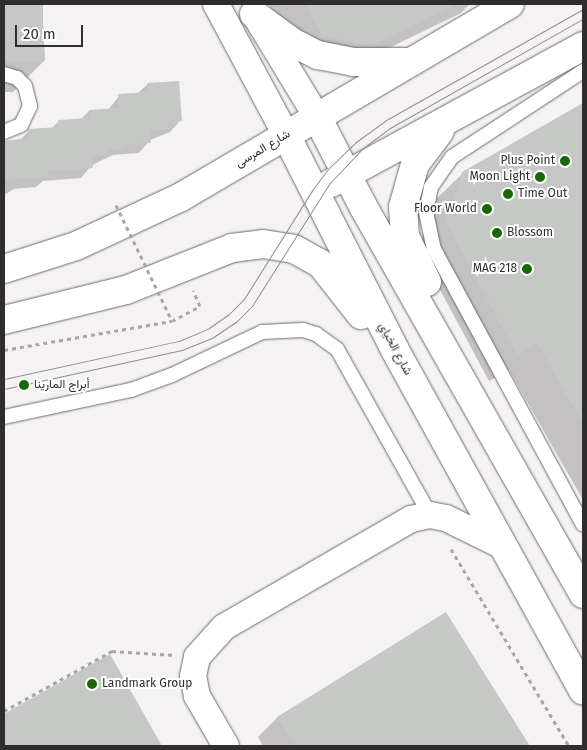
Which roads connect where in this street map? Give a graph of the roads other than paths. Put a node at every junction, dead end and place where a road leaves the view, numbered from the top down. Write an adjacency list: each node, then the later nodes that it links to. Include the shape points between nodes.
1 (216, 4): 11 (street, شارع الخياي)
2 (510, 4): 5 (main road, شارع المرسى)
3 (251, 9): 5 (main road, via 292,42 318,55 353,62); 8 (street)
4 (583, 46): 9 (main road)
5 (411, 62): 8 (main road, شارع المرسى)
6 (583, 70): 20 (lane, via 452,157 431,188 426,212 434,249)
7 (4, 74): 10 (lane, via 17,78 25,86 30,106 21,125)
8 (316, 118): 11 (main road, شارع المرسى); 12 (main road)
9 (448, 122): 12 (main road); 17 (main road, via 424,151 409,177 404,192 403,222 410,251 460,348)
10 (4, 132)
11 (286, 136): 13 (main road, شارع الخياي); 14 (main road, شارع المرسى, via 122,227)
12 (347, 176): 13 (main road); 17 (main road)
13 (314, 192): 16 (main road, شارع الخياي)
14 (4, 269)
15 (4, 320): 16 (main road, via 117,293 232,248 263,244 294,249 321,264 372,329)
16 (395, 350): 21 (main road, شارع الخياي)
17 (467, 390): 22 (main road)
18 (4, 417): 19 (lane, via 131,390 172,375 262,332 303,330 316,334 336,349)
19 (430, 515): 21 (street, via 465,524); 24 (street, via 394,527 224,627 197,657 193,676 197,696)
20 (583, 524)
21 (504, 546): 23 (main road, شارع الخياي)
22 (583, 594)
23 (583, 690)
24 (226, 746)

